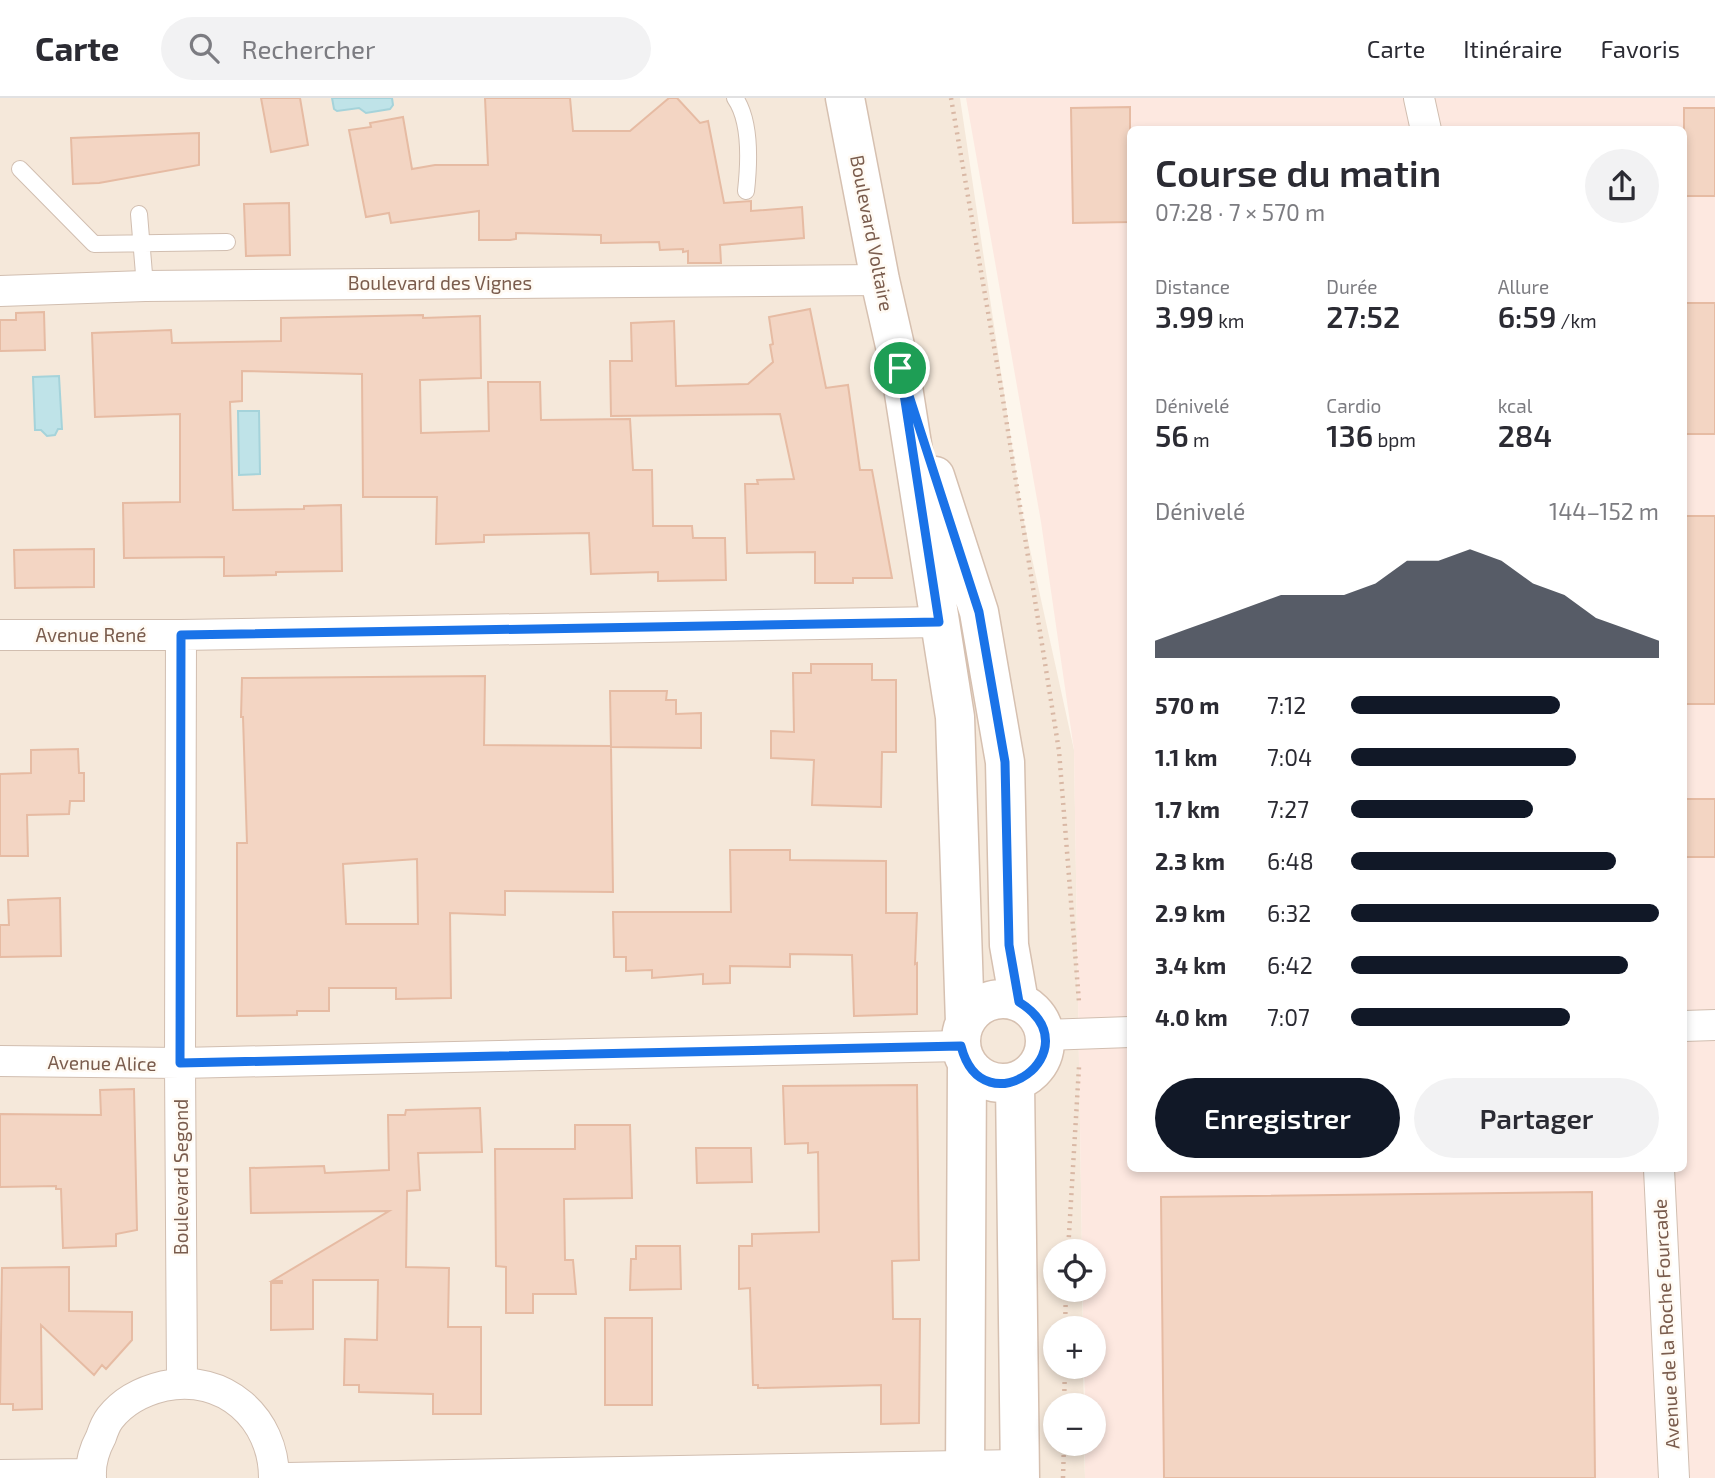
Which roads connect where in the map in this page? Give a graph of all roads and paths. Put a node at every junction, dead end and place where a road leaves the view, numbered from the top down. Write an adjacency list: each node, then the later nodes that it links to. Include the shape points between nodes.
1 (735, 98): 7 (lane, via 741,107 749,161)
2 (845, 98): 11 (main road, Boulevard Voltaire)
3 (951, 98): 22 (path, via 1059,751)
4 (1419, 98): 5 (street)
5 (1425, 126)
6 (20, 169): 10 (lane, via 94,244)
7 (746, 191)
8 (139, 214): 10 (lane)
9 (227, 242): 10 (lane)
10 (142, 243): 12 (lane)
11 (880, 280): 12 (street, Boulevard des Vignes); 14 (main road, Boulevard Voltaire)
12 (145, 286): 13 (street, Boulevard des Vignes)
13 (0, 291)
14 (900, 368): 15 (main road); 18 (main road, via 979,612 1005,762 1009,945)
15 (939, 622): 17 (street, Avenue René); 23 (main road, via 954,717)
16 (0, 635): 17 (street, Avenue René)
17 (181, 635): 25 (street, Boulevard Segond)
18 (1019, 1002): 22 (main road); 23 (main road, via 1007,999 982,1004 972,1012)
19 (1715, 1025): 20 (street)
20 (1687, 1026)
21 (1127, 1032): 22 (street)
22 (1063, 1034): 26 (main road, via 1045,1047 1035,1069); 28 (path)
23 (964, 1044): 25 (street, Avenue Alice); 26 (main road, via 976,1074 1002,1084); 31 (main road)
24 (0, 1061): 25 (street, Avenue Alice)
25 (180, 1063): 29 (street, Boulevard Segond)
26 (1015, 1082): 32 (main road)
27 (1659, 1172): 38 (street, Avenue de la Roche Fourcade)
28 (1068, 1239)
29 (182, 1382): 34 (street, via 141,1391 109,1418 93,1452); 35 (street, via 215,1387 245,1406 264,1431)
30 (1064, 1456): 37 (path)
31 (965, 1471): 32 (street); 36 (street)
32 (1020, 1471)
33 (0, 1475): 34 (street)
34 (91, 1476)
35 (274, 1478)
36 (288, 1478)
37 (1063, 1478)
38 (1674, 1478)

